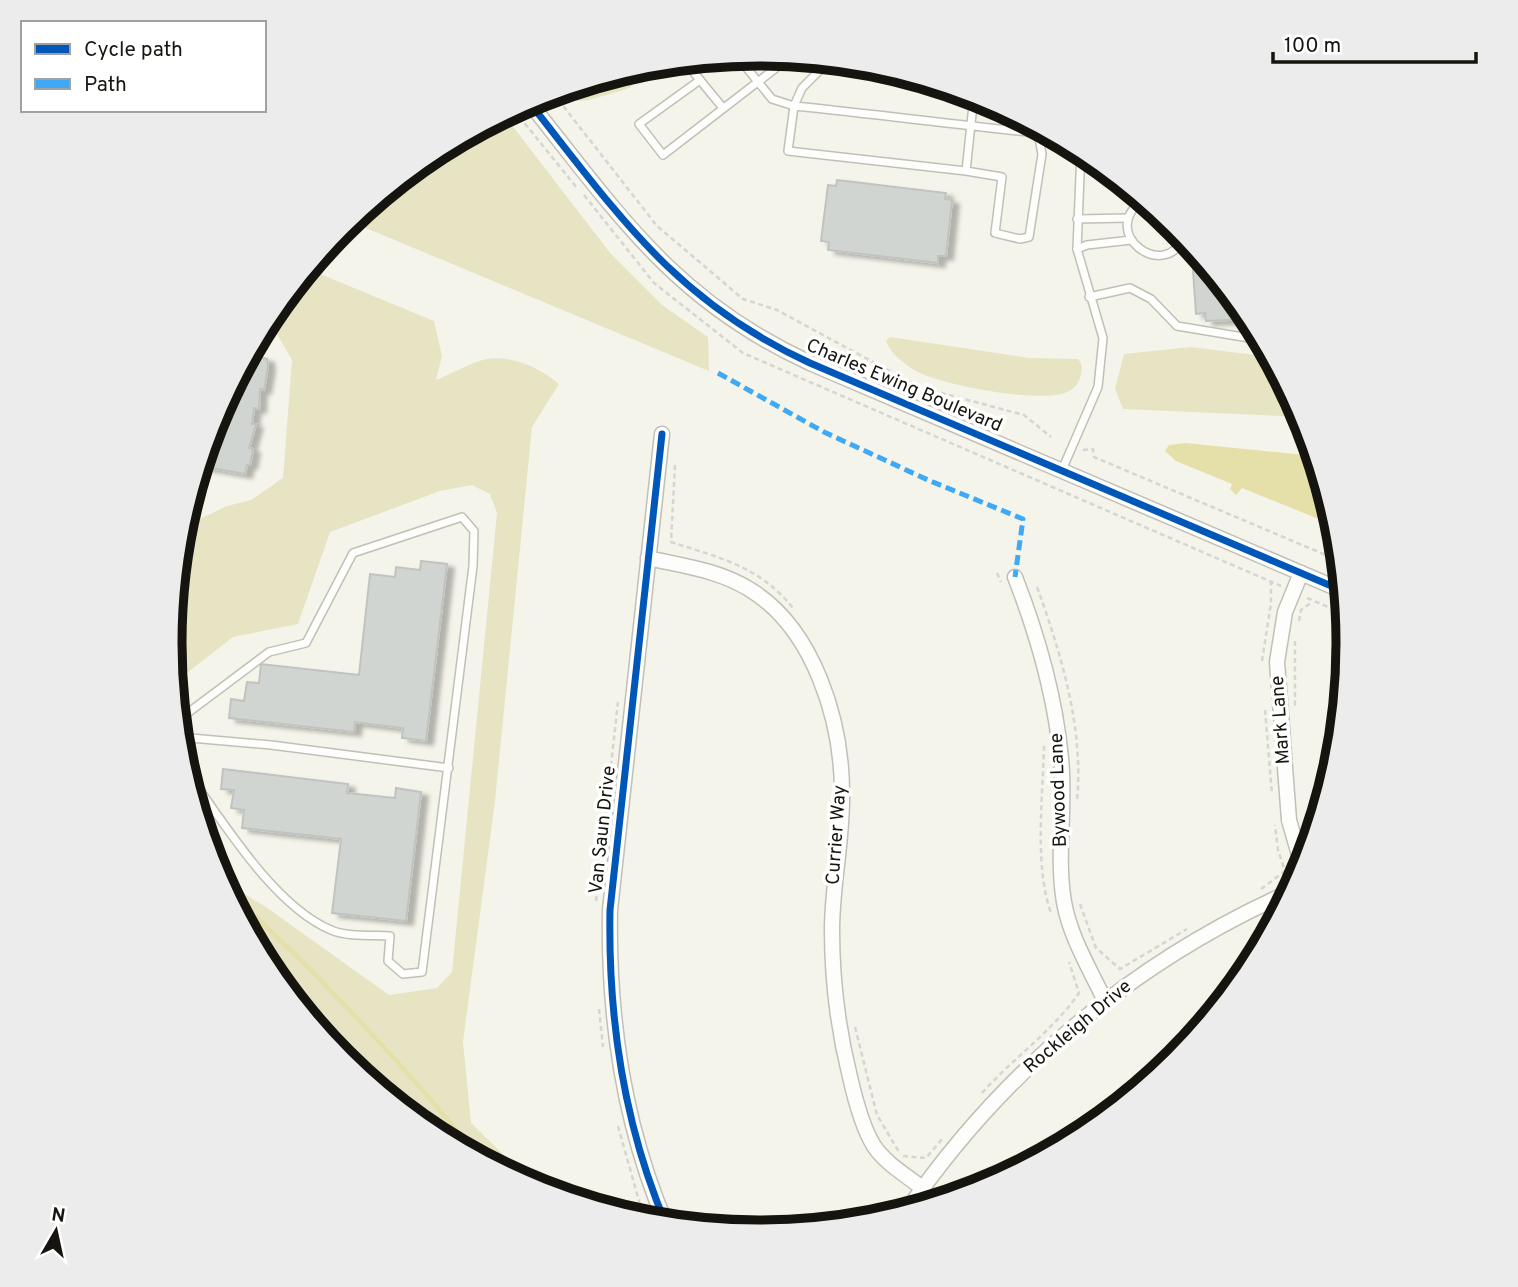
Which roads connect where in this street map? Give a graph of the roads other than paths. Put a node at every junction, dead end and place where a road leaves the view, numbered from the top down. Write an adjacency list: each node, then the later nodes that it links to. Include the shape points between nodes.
1 (745, 67): 6 (lane)
2 (777, 67): 6 (lane)
3 (692, 70): 5 (lane)
4 (820, 70): 7 (lane, via 802,88)
5 (700, 80): 9 (lane); 9 (lane, via 639,124 663,155)
6 (757, 83): 7 (lane, via 772,99); 9 (lane)
7 (794, 106): 11 (lane); 15 (lane, via 788,151)
8 (973, 107): 11 (lane)
9 (723, 108)
10 (536, 111): 25 (street, Charles Ewing Boulevard, via 640,241 683,284 731,320 792,355)
11 (971, 126): 12 (lane); 15 (lane)
12 (1025, 132)
13 (1039, 139): 15 (lane, via 1042,154 1029,237 995,233 1002,177)
14 (1080, 164): 18 (lane)
15 (966, 170)
16 (1135, 207): 17 (lane)
17 (1128, 218): 18 (lane); 19 (lane)
18 (1077, 219): 21 (lane)
19 (1131, 240): 20 (lane, via 1156,255); 21 (lane)
20 (1178, 246)
21 (1077, 249): 22 (lane)
22 (1089, 297): 23 (lane, via 1130,288 1151,299 1177,326); 25 (lane, via 1103,338 1098,387)
23 (1248, 338)
24 (662, 434): 26 (street, Van Saun Drive)
25 (1062, 471): 27 (street, Charles Ewing Boulevard)
26 (649, 558): 37 (street, Currier Way, via 709,571 751,590 785,620 813,667 835,728 841,770 832,928 843,1049 873,1145); 39 (street, Van Saun Drive, via 610,910 609,959 627,1105)
27 (1301, 573): 29 (street, Charles Ewing Boulevard); 34 (street, Mark Lane, via 1285,612 1278,662 1289,820)
28 (1016, 577): 36 (street, Bywood Lane, via 1034,626 1056,718 1064,903 1075,939)
29 (1333, 587)
30 (186, 714): 32 (lane, via 269,652 306,643 353,553 462,517 474,531 473,566)
31 (190, 738): 32 (lane)
32 (449, 768): 33 (lane, via 422,972 403,974 388,961 390,936 333,931 310,918 261,874)
33 (202, 792)
34 (1297, 849)
35 (1276, 899): 36 (street, Rockleigh Drive, via 1185,946)
36 (1105, 1001): 37 (street, Rockleigh Drive, via 1013,1082)
37 (922, 1188): 38 (street, Rockleigh Drive)
38 (915, 1199)
39 (662, 1212)

